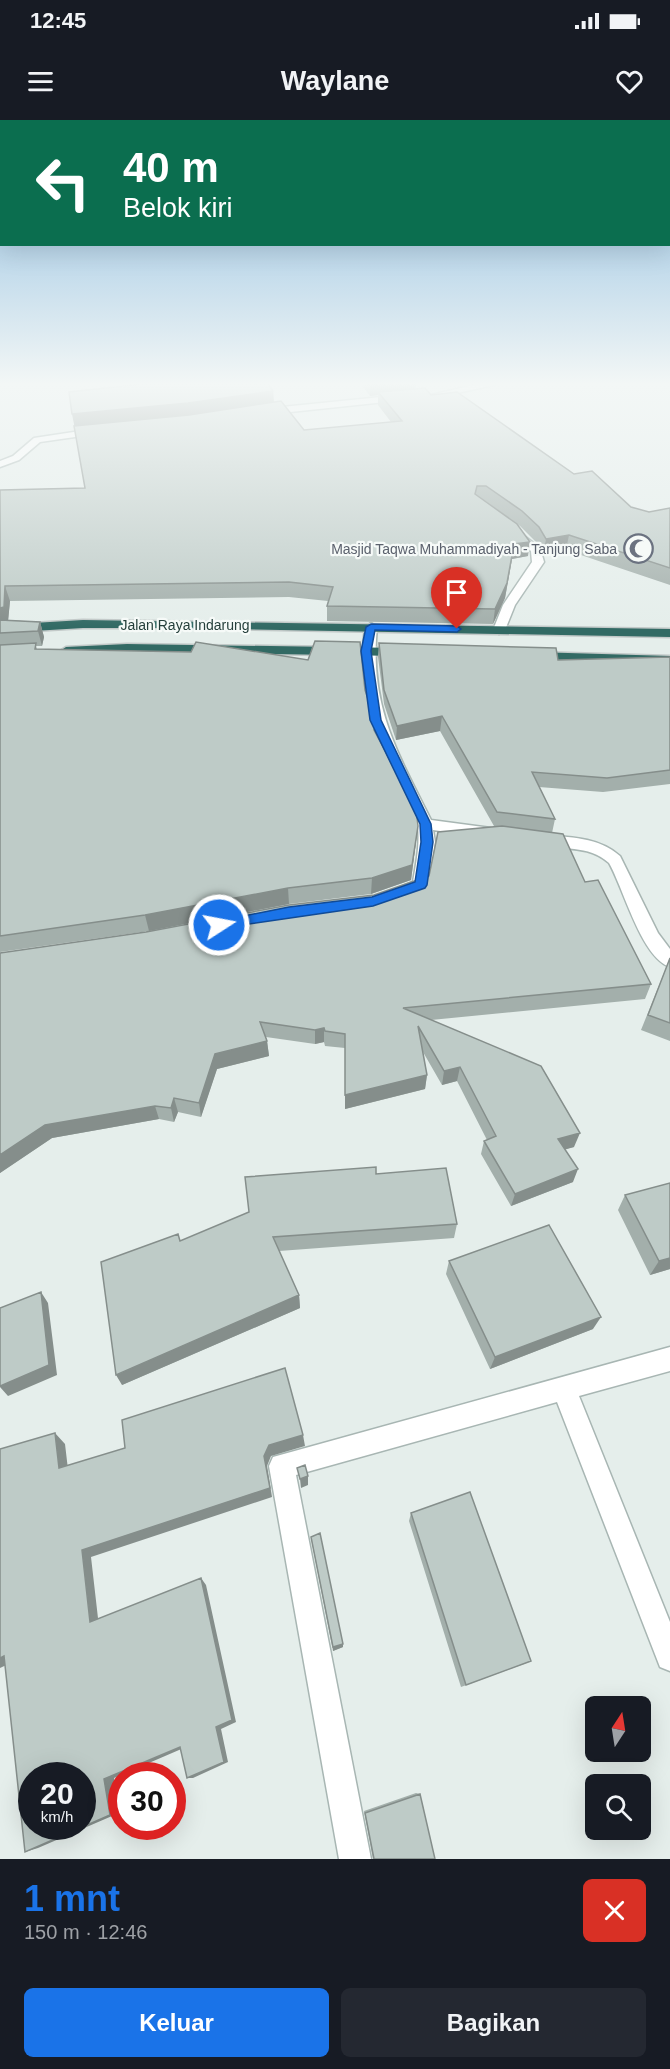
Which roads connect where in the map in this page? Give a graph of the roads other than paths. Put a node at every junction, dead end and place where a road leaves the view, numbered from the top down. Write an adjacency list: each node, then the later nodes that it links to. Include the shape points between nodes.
1 (504, 524): 4 (street, via 536,550 538,562 509,605)
2 (371, 627): 3 (highway, Jalan Raya Indarung, via 115,624); 4 (highway, Jalan Raya Indarung); 7 (street)
3 (0, 629)
4 (500, 630): 5 (highway, Jalan Raya Indarung)
5 (670, 633)
6 (57, 651): 7 (highway, Jalan Raya Indarung)
7 (366, 651): 8 (highway, Jalan Raya Indarung); 11 (street, via 376,720)
8 (414, 652)
9 (522, 656): 10 (highway)
10 (670, 660)
11 (425, 824): 12 (street); 14 (street, via 427,842 421,885)
12 (506, 835)
13 (529, 838): 15 (street, via 609,853 616,860 652,938)
14 (388, 897)
15 (670, 960)
16 (670, 1359): 17 (street)
17 (564, 1389): 18 (street); 19 (street, via 282,1466)
18 (670, 1657)
19 (355, 1859)

